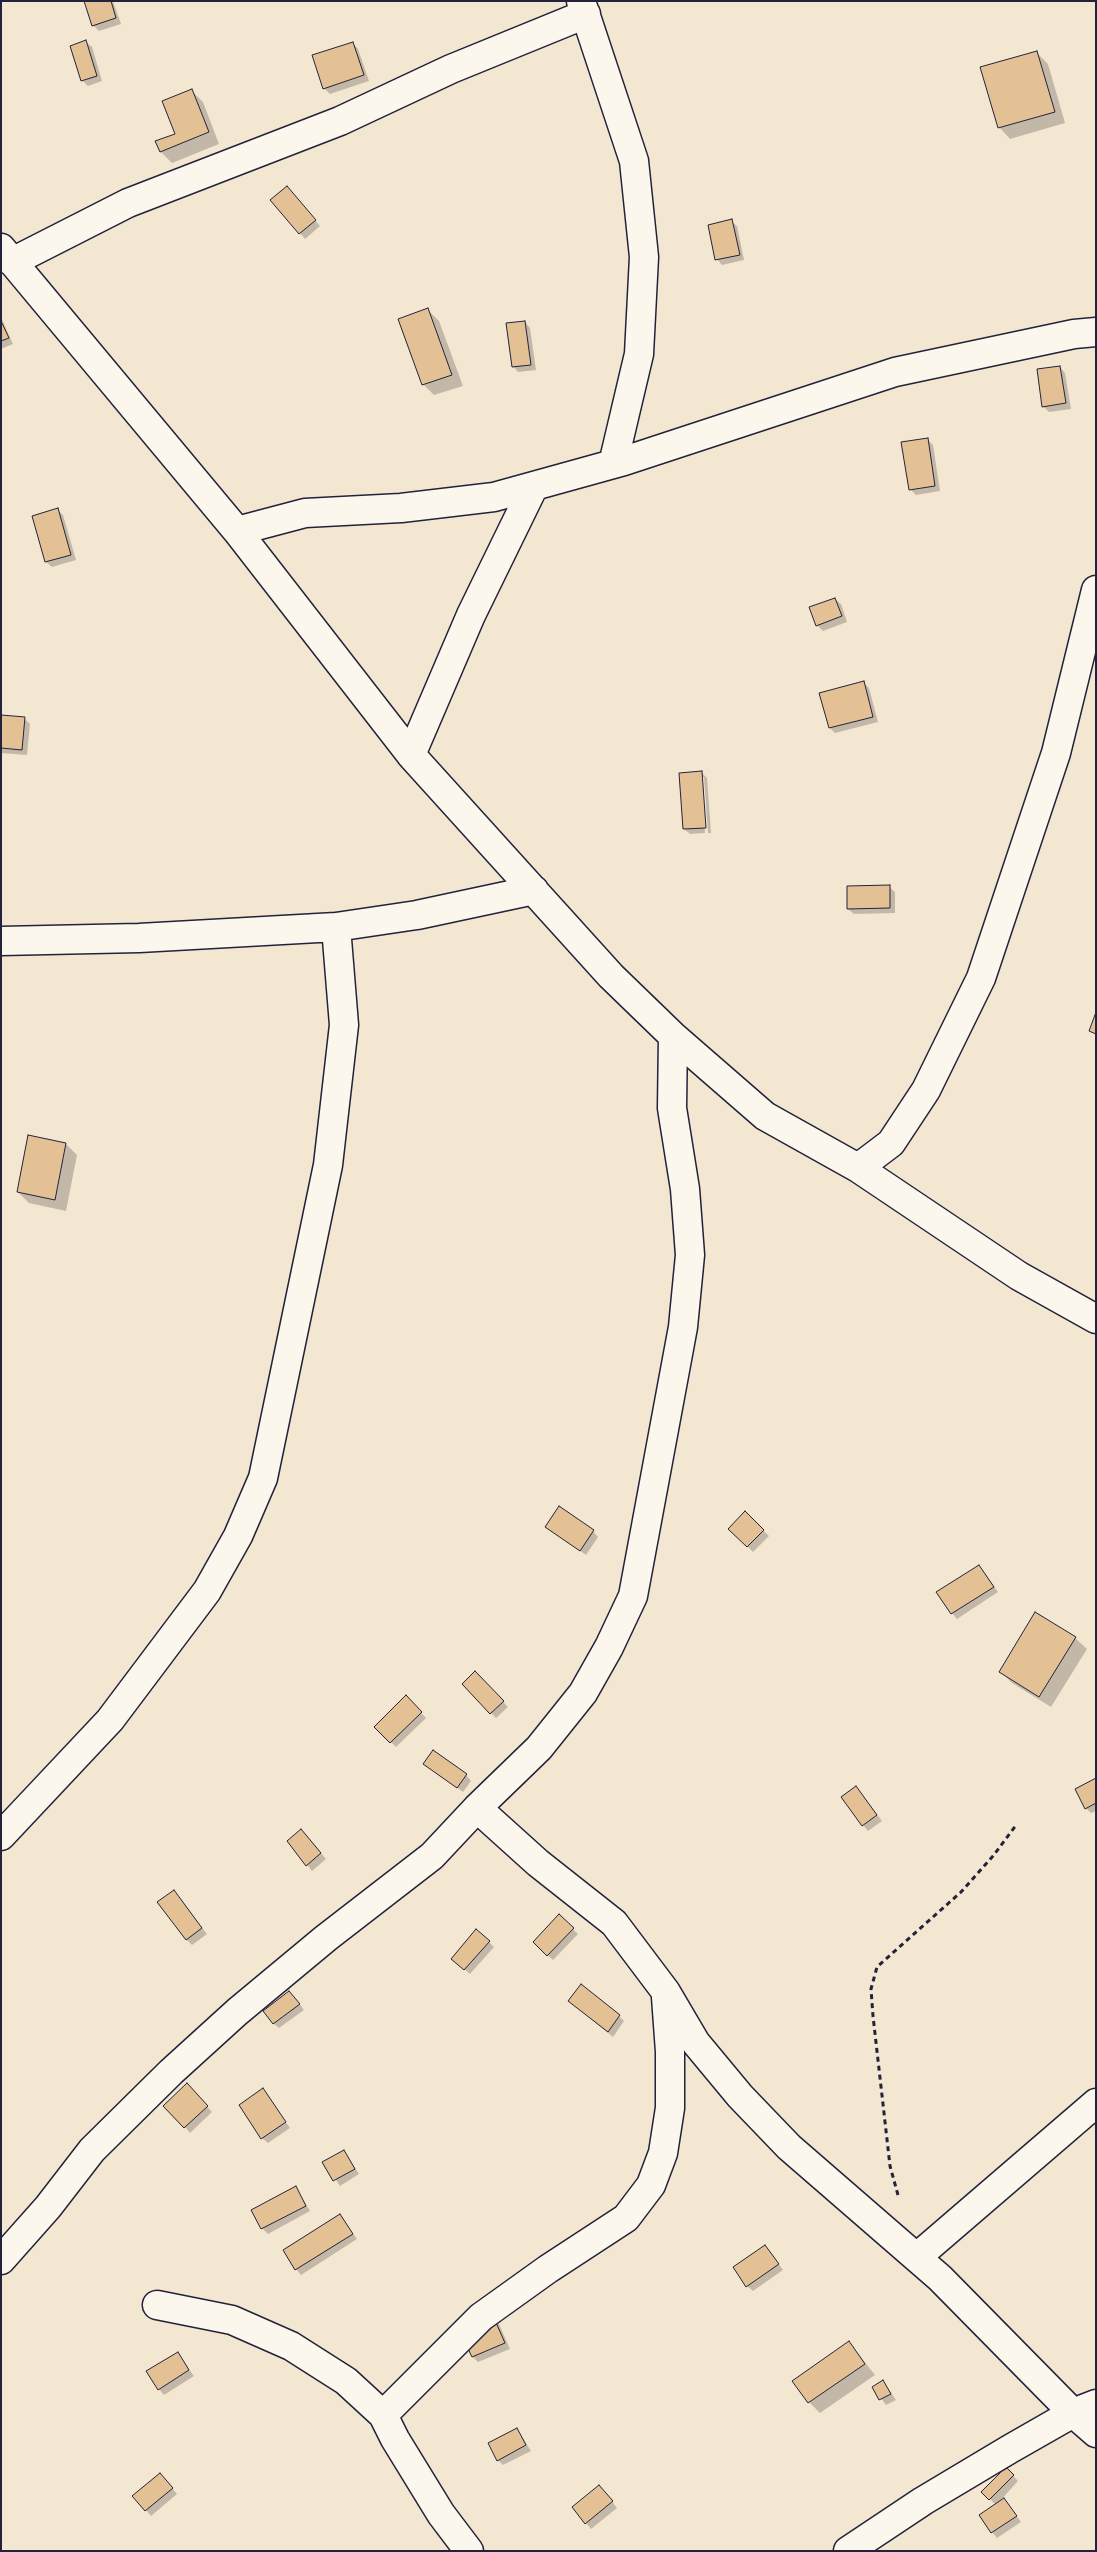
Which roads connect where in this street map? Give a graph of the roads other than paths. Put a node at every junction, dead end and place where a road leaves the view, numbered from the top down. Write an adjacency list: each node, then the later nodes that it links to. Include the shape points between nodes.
1 (584, 8): 2 (street, via 340,121 128,203); 4 (street, via 634,161 644,257 639,354)
2 (7, 255): 6 (street)
3 (1096, 332): 4 (street, via 895,372)
4 (613, 464): 5 (street)
5 (534, 486): 6 (street, via 452,504 305,513); 8 (street, via 471,615)
6 (238, 531): 8 (street)
7 (1096, 590): 13 (street, via 1056,753 981,978 926,1090 891,1143)
8 (411, 755): 9 (street)
9 (534, 890): 10 (street, via 417,915); 12 (street, via 611,976)
10 (336, 927): 11 (street); 16 (street, via 344,1025 328,1165 263,1478 238,1536 207,1591 110,1720)
11 (1, 941)
12 (673, 1036): 13 (street, via 765,1116); 15 (street, via 672,1108 685,1189 690,1255 683,1327 633,1596 583,1693 539,1748)
13 (858, 1168): 14 (street, via 1019,1276)
14 (1096, 1319)
15 (477, 1808): 17 (street, via 538,1863 614,1923); 20 (street, via 432,1856 236,2012 171,2072 92,2150)
16 (1, 1836)
17 (666, 1992): 19 (street, via 696,2043 740,2096 788,2147); 23 (street, via 670,2108 663,2153 651,2186 626,2218 527,2283 481,2318)
18 (1096, 2103): 19 (street)
19 (909, 2251): 22 (street)
20 (1, 2260)
21 (157, 2305): 23 (street, via 232,2320 290,2346 346,2381)
22 (1084, 2408): 24 (street); 26 (street, via 924,2501)
23 (383, 2415): 25 (street, via 441,2514)
24 (1096, 2432)
25 (469, 2551)
26 (848, 2551)

